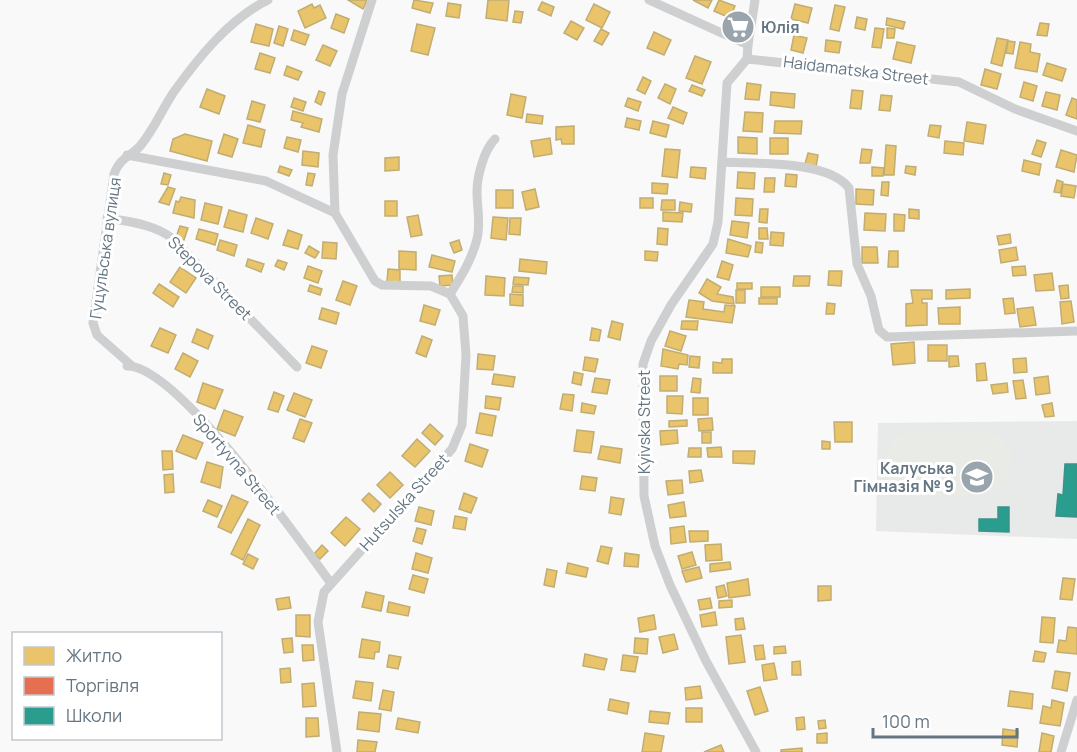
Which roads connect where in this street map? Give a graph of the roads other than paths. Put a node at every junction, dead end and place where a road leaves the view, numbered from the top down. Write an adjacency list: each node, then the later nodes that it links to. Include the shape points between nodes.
1 (268, 0): 9 (street, Гуцульська вулиця, via 251,8 209,47 140,146)
2 (372, 0): 11 (street, via 342,94 333,155)
3 (649, 0): 5 (street)
4 (755, 0): 5 (street)
5 (748, 45): 6 (street)
6 (747, 58): 7 (street, Haidamatska Street, via 959,82); 10 (street, Kyivska Street, via 727,83)
7 (1077, 131)
8 (495, 139): 13 (street, via 488,146 478,184 477,239 467,267)
9 (127, 155): 11 (street, Гуцульська вулиця, via 266,181); 12 (street, Гуцульська вулиця, via 114,174)
10 (722, 162): 14 (street, via 823,170 842,178 849,188 857,264 879,330 887,337); 20 (street, Kyivska Street, via 713,244 671,305 643,364 644,496 655,546 670,585)
11 (335, 213): 13 (street, via 375,281 382,285 431,286)
12 (107, 218): 15 (street, Гуцульська вулиця, via 93,323 97,335); 16 (street, Stepova Street, via 141,224 172,238)
13 (450, 294): 17 (street, Hutsulska Street, via 463,316 466,355 462,425 452,449 437,469)
14 (1077, 331)
15 (129, 365): 17 (street, Sportyvna Street, via 183,398 261,489)
16 (297, 367)
17 (330, 582): 19 (street, Hutsulska Street, via 318,622)
18 (1077, 700): 21 (street)
19 (337, 752)
20 (756, 752)
21 (1061, 752)

